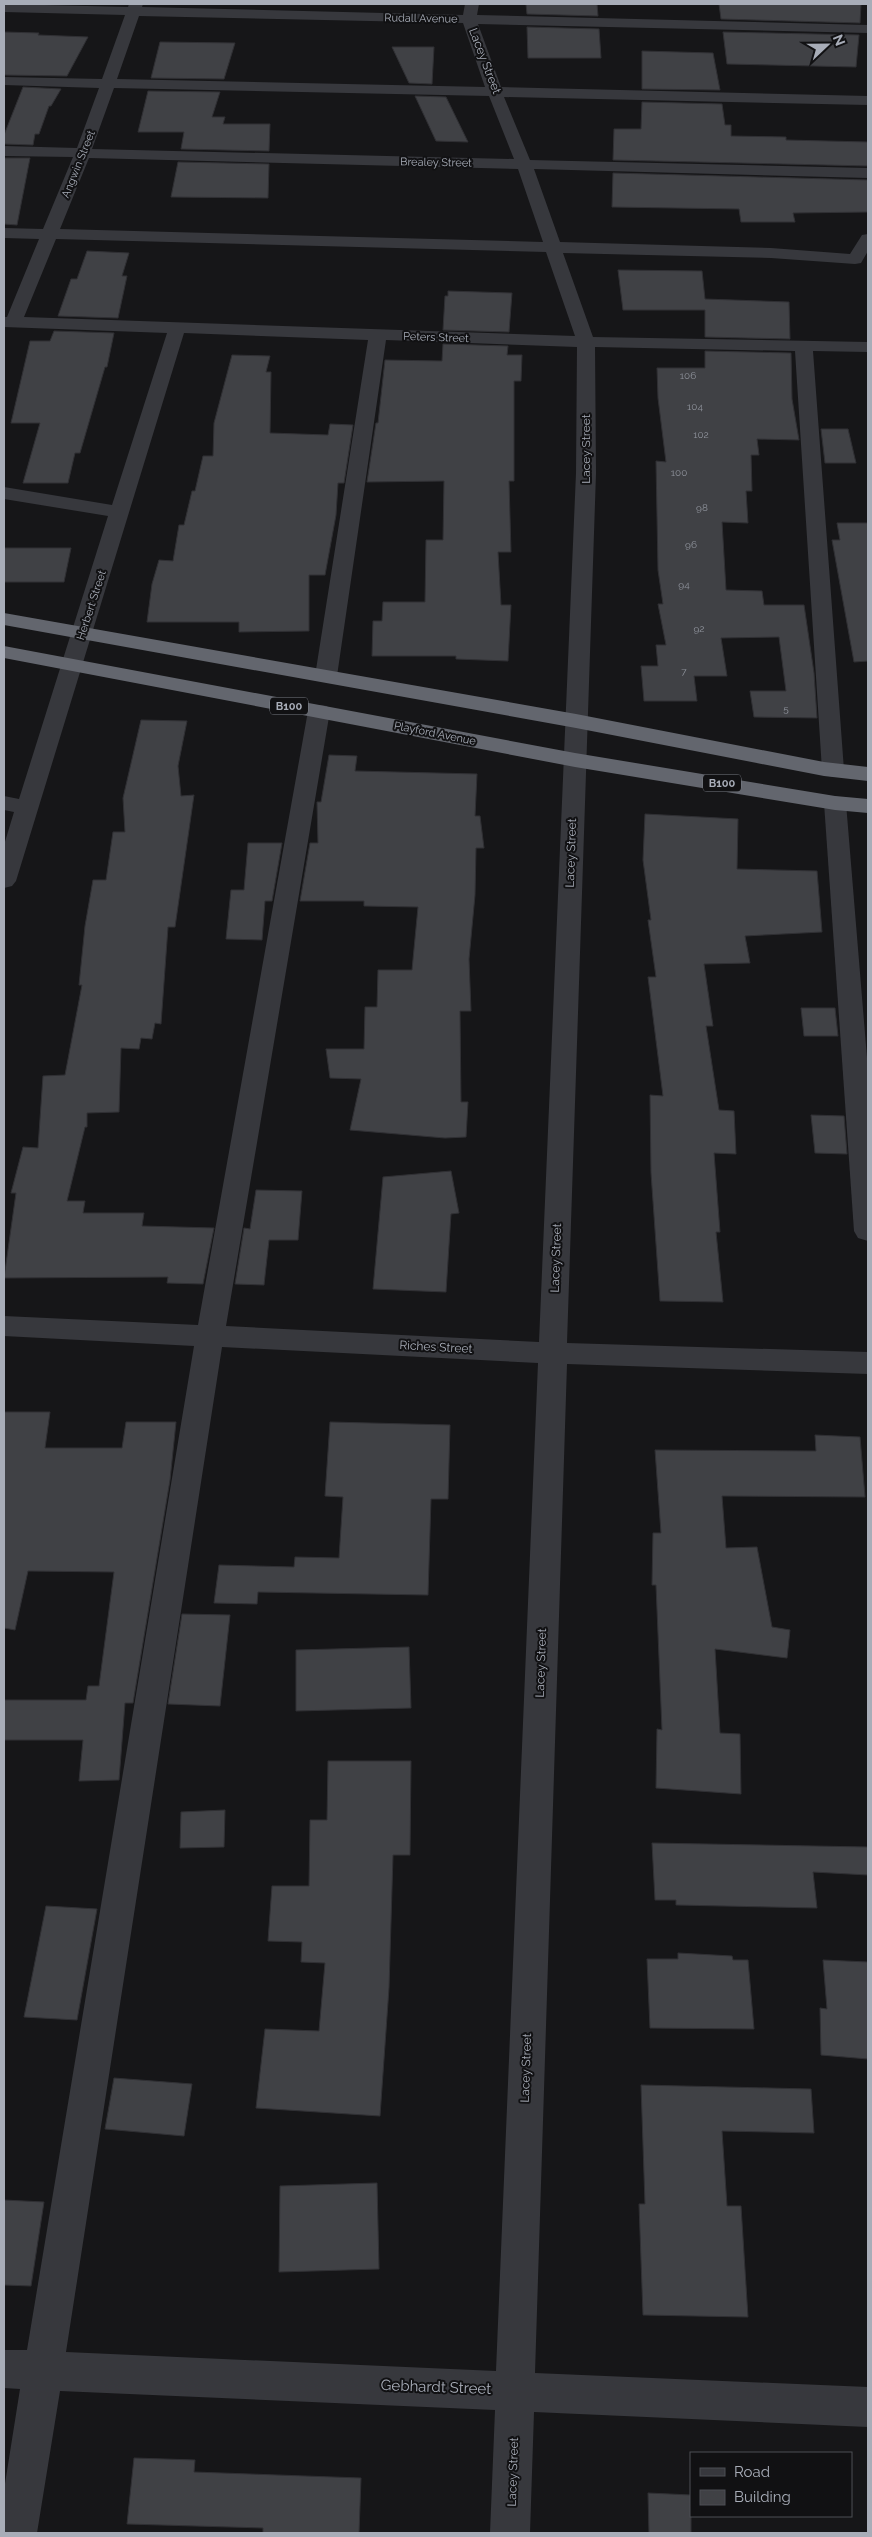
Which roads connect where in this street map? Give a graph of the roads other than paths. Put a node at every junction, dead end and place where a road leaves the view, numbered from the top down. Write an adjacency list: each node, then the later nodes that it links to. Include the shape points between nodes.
1 (135, 7): 2 (street, Rudall Avenue); 3 (street, Rudall Avenue); 6 (street, Angwin Street)
2 (4, 8)
3 (470, 11): 4 (street, Rudall Avenue); 7 (street, Lacey Street, via 488,74)
4 (868, 29)
5 (4, 81): 6 (street)
6 (109, 84): 7 (street); 10 (street, Angwin Street)
7 (497, 93): 8 (street); 11 (street, Lacey Street)
8 (868, 100)
9 (4, 151): 10 (street, Brealey Street)
10 (83, 153): 11 (street, Brealey Street); 14 (street, Angwin Street)
11 (524, 164): 12 (street, Brealey Street); 16 (street, Lacey Street)
12 (868, 173)
13 (4, 233): 14 (street)
14 (50, 234): 16 (street); 17 (street, Angwin Street)
15 (868, 239): 16 (street, via 855,259 771,253)
16 (553, 248): 20 (street, Lacey Street)
17 (8, 322): 18 (street, Peters Street)
18 (177, 328): 19 (street, Peters Street); 24 (street, Herbert Street)
19 (378, 334): 20 (street, Peters Street); 29 (street)
20 (586, 342): 21 (street, Peters Street); 31 (street, Lacey Street, via 586,473)
21 (804, 346): 22 (street, Peters Street); 33 (street)
22 (868, 347)
23 (4, 493): 24 (street)
24 (120, 512): 26 (street, Herbert Street)
25 (4, 619): 26 (highway)
26 (83, 633): 28 (street, Herbert Street); 29 (highway)
27 (4, 652): 28 (highway, Playford Avenue / B100)
28 (71, 664): 30 (highway, Playford Avenue / B100); 38 (street, Herbert Street)
29 (326, 676): 31 (highway)
30 (318, 711): 32 (highway, Playford Avenue / B100); 42 (street)
31 (576, 721): 32 (street, Lacey Street); 33 (highway)
32 (575, 760): 36 (highway, Playford Avenue / B100); 43 (street, Lacey Street)
33 (833, 770): 34 (highway)
34 (868, 774)
35 (4, 803): 38 (street)
36 (834, 803): 37 (highway, Playford Avenue / B100); 40 (street)
37 (868, 806)
38 (28, 808): 39 (street, Herbert Street)
39 (4, 881)
40 (868, 1230)
41 (4, 1326): 42 (street, Riches Street)
42 (210, 1336): 43 (street, Riches Street); 46 (street)
43 (553, 1353): 44 (street, Riches Street); 47 (street, Lacey Street)
44 (868, 1363)
45 (4, 2369): 46 (street, Gebhardt Street)
46 (43, 2372): 47 (street, Gebhardt Street); 49 (street)
47 (516, 2390): 48 (street, Gebhardt Street); 50 (street, Lacey Street)
48 (868, 2407)
49 (17, 2533)
50 (510, 2533)

